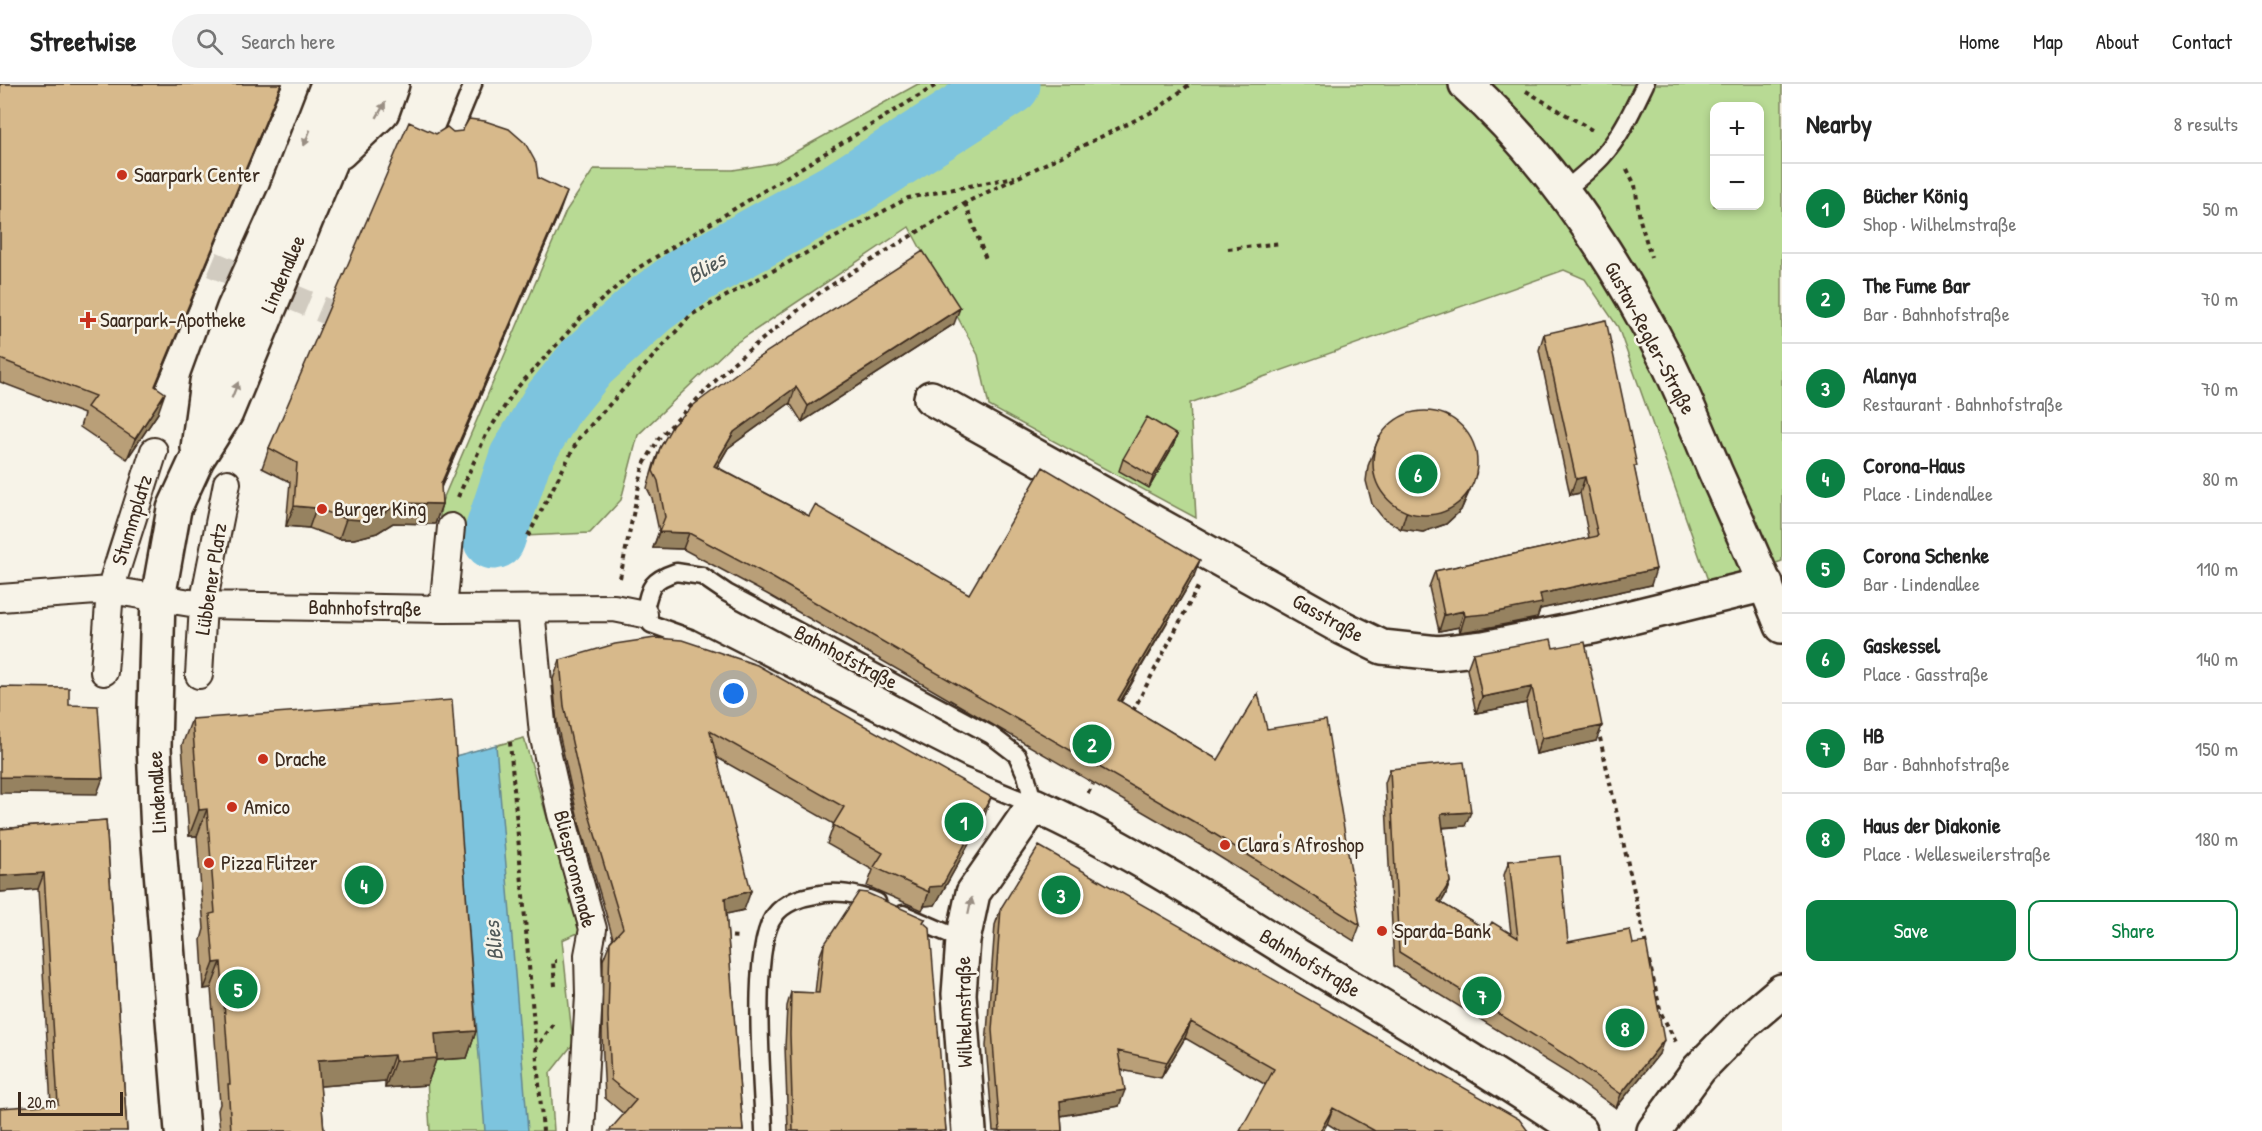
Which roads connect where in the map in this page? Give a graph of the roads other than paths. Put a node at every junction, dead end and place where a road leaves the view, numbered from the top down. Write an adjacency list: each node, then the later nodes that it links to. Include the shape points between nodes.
1 (328, 84): 12 (main road, Lindenallee, one-way to 12, via 207,382)
2 (362, 84): 8 (main road, Lindenallee)
3 (392, 84): 8 (main road, one-way to 3, via 382,112)
4 (473, 84): 7 (lane)
5 (1466, 84): 9 (main road, Gustav-Regler-Straße, via 1498,114)
6 (1645, 84): 9 (lane, via 1610,147)
7 (449, 142)
8 (332, 159): 12 (main road, Lindenallee, one-way to 8, via 226,413)
9 (1564, 191): 15 (main road, Gustav-Regler-Straße, via 1623,281 1667,362)
10 (931, 398): 15 (main road, Gasstraße, via 1382,647 1438,653 1484,648 1595,626)
11 (154, 451): 16 (street, Stummplatz)
12 (197, 459): 18 (main road, Lindenallee, via 174,509)
13 (227, 483): 19 (street, Lübbener Platz)
14 (451, 526): 20 (street)
15 (1766, 584): 23 (main road, Gustav-Regler-Straße)
16 (110, 590): 17 (street, Stummplatz); 18 (street, Stummplatz); 24 (street, Stummplatz)
17 (0, 598)
18 (158, 598): 19 (street, Bahnhofstraße); 29 (main road, Lindenallee, via 154,746)
19 (203, 605): 20 (street, Bahnhofstraße); 25 (street, Lübbener Platz)
20 (443, 609): 21 (street, Bahnhofstraße)
21 (531, 609): 22 (street, Bahnhofstraße, via 614,608); 30 (street, Bliespromenade, via 543,734 592,929)
22 (645, 614): 26 (lane, Bahnhofstraße, via 651,624 690,638 962,776); 26 (lane, Bahnhofstraße, via 649,592 658,578 676,572 702,576 991,735 1017,755)
23 (1782, 626)
24 (104, 672)
25 (199, 675)
26 (1034, 805): 27 (main road, Wilhelmstraße, one-way to 26, via 973,893); 33 (main road, Bahnhofstraße, via 1190,889)
27 (963, 940): 31 (lane, via 865,897 829,892 799,898 775,915 764,939 759,986); 32 (main road, Wilhelmstraße, via 959,994)
28 (1782, 992): 34 (main road, via 1742,1025 1699,1069)
29 (182, 1131)
30 (581, 1131)
31 (764, 1131)
32 (969, 1131)
33 (1580, 1131)
34 (1654, 1131)

